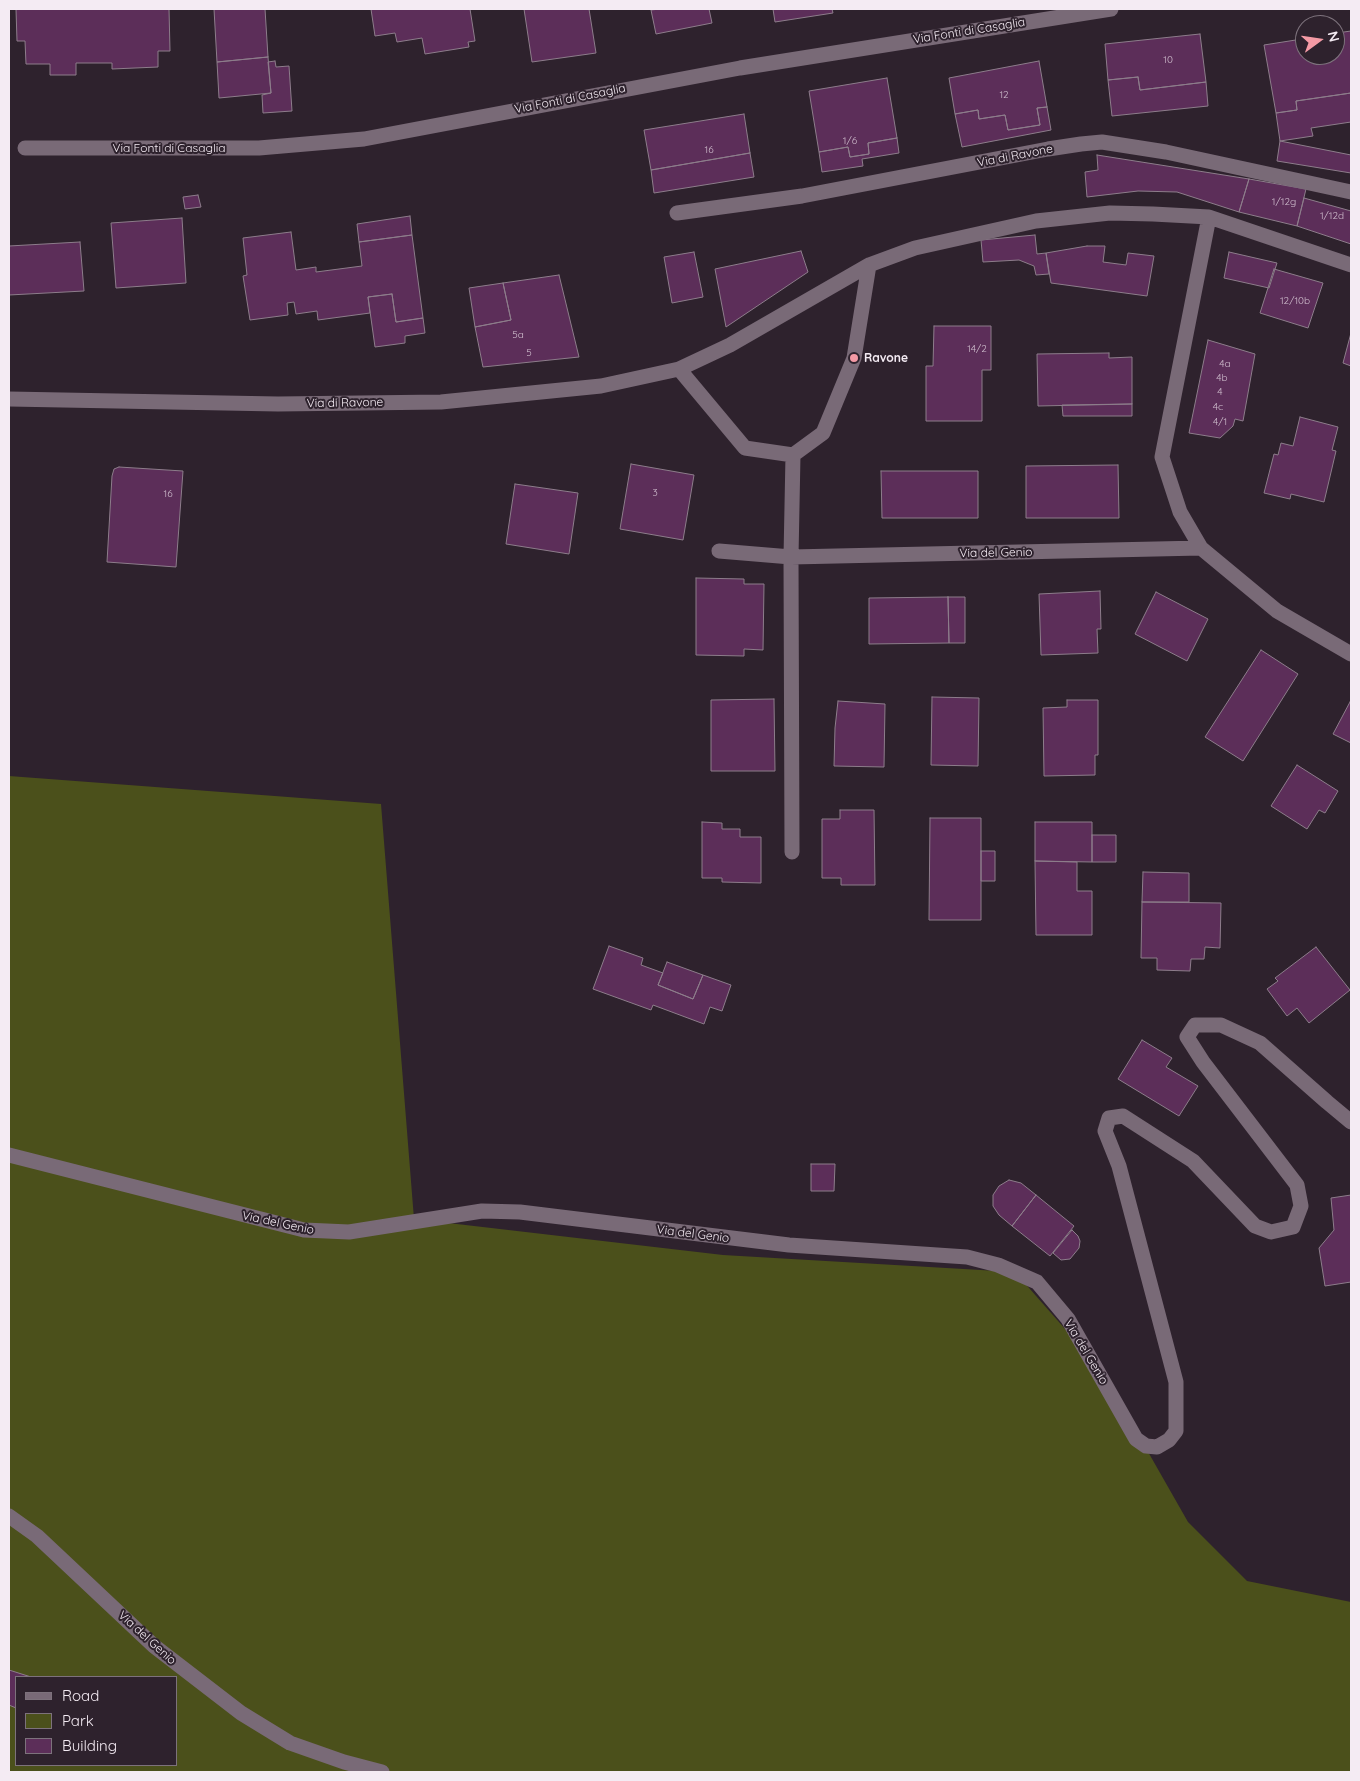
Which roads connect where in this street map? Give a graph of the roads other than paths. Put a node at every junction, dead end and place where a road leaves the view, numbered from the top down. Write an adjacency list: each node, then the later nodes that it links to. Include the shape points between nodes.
1 (1111, 9): 2 (street, Via Fonti di Casaglia, via 740,68 364,139 259,148)
2 (25, 148)
3 (1351, 192): 4 (street, Via di Ravone, via 1166,152 1102,142 1048,149 802,196)
4 (677, 214)
5 (1209, 217): 6 (street, Via di Ravone, via 1110,213 1036,221 915,248); 7 (street, Via di Ravone); 11 (street, via 1162,457 1180,512)
6 (869, 265): 8 (street, Via di Ravone, via 730,345); 10 (street, via 854,358 822,433)
7 (1351, 265)
8 (679, 369): 9 (street, Via di Ravone, via 601,386 440,402 278,404); 10 (street, via 745,448)
9 (9, 399)
10 (793, 455): 13 (street)
11 (1201, 548): 13 (street, Via del Genio); 14 (street, via 1277,611)
12 (719, 551): 13 (street, Via del Genio)
13 (791, 557): 15 (street)
14 (1351, 654)
15 (792, 852)
16 (1351, 1122): 17 (street, Via del Genio, via 1260,1043 1221,1025 1195,1025 1187,1037 1297,1185 1301,1206 1293,1227 1271,1232 1255,1226 1193,1161 1123,1116 1109,1118 1105,1131 1119,1166 1176,1382 1176,1431 1170,1440 1157,1447 1146,1446 1136,1439 1068,1319 1037,1282 998,1265 967,1257 789,1246 520,1212 482,1211 349,1232 304,1230)
17 (9, 1155)
18 (9, 1516): 19 (street, Via del Genio, via 37,1536 154,1646 242,1713 290,1743)
19 (382, 1772)

